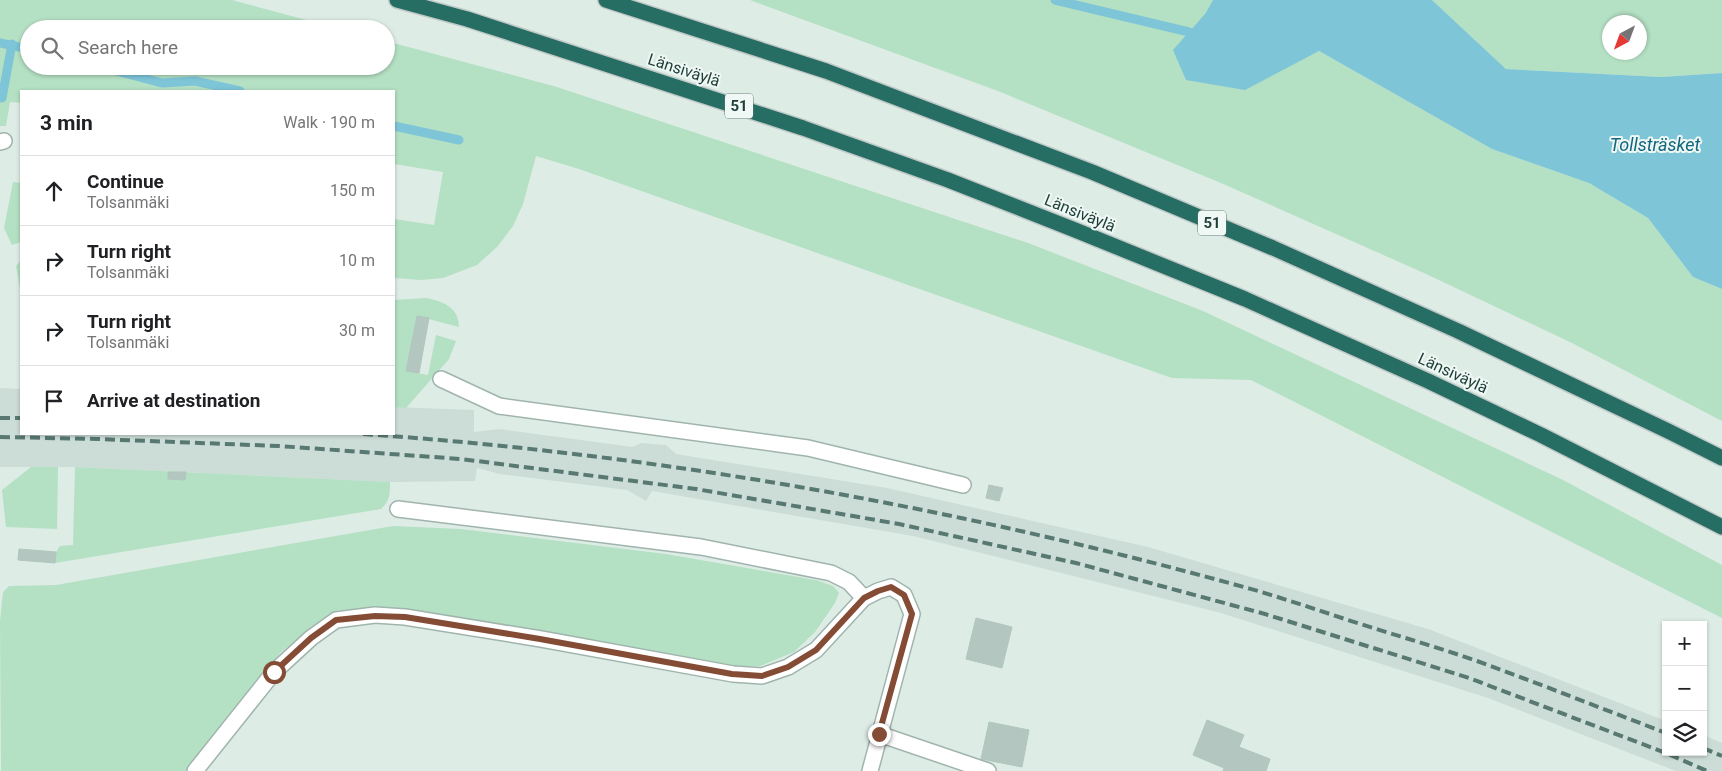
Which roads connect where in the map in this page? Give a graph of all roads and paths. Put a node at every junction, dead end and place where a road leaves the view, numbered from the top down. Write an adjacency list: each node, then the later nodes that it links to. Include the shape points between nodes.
1 (397, 0): 7 (highway, Länsiväylä / 51, via 467,19 803,128 1075,230 1245,299 1428,381)
2 (606, 0): 4 (highway, 51, via 826,71 1092,172 1458,331)
3 (442, 379): 5 (street, via 499,406 808,448)
4 (1722, 458)
5 (963, 485)
6 (398, 509): 8 (street, via 701,547 831,573 849,582)
7 (1722, 527)
8 (864, 598): 9 (street, via 891,587 904,595 912,614); 10 (street, via 816,650 788,667 762,676 732,674 405,617 336,620 274,672)
9 (879, 734): 11 (street); 12 (street)
10 (196, 771)
11 (870, 771)
12 (988, 771)

